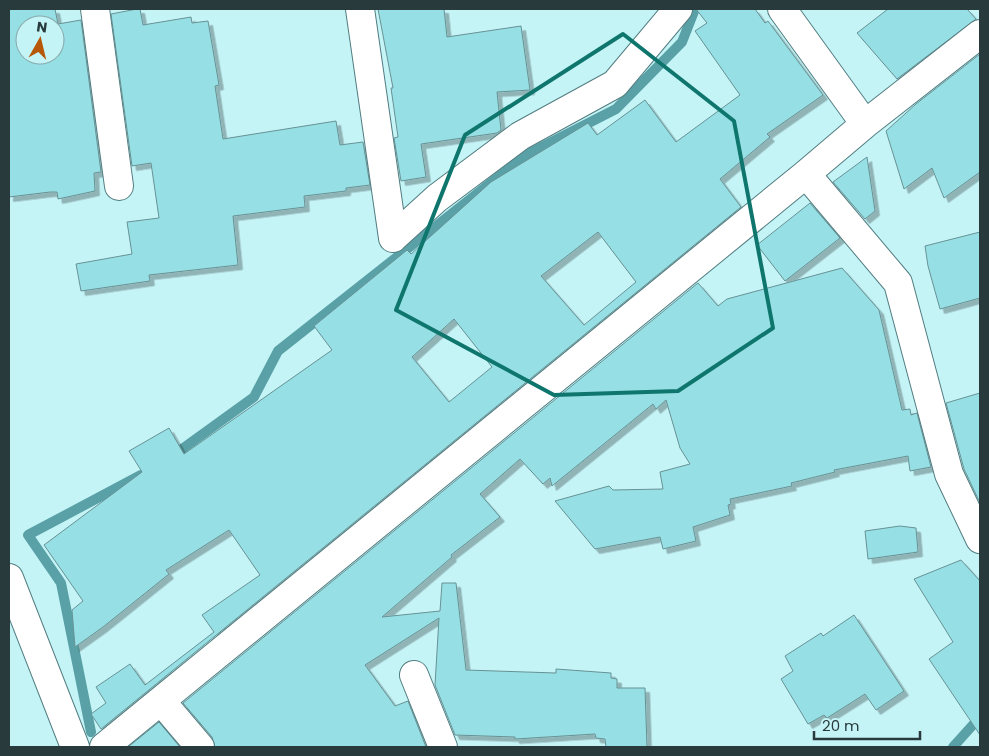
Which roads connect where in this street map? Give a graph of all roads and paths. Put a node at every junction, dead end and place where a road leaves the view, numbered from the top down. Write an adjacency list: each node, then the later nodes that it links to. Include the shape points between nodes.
1 (95, 9): 8 (street)
2 (360, 9): 3 (street, via 393,238 437,198 520,136 615,84)
3 (678, 9)
4 (782, 9): 6 (street)
5 (980, 34): 6 (street)
6 (864, 124): 7 (street)
7 (806, 174): 9 (street, via 898,282 949,474); 12 (street)
8 (119, 186)
9 (980, 539)
10 (9, 578): 13 (street)
11 (414, 675): 16 (street)
12 (161, 700): 14 (street); 15 (street)
13 (75, 747)
14 (104, 747)
15 (200, 747)
16 (443, 747)

